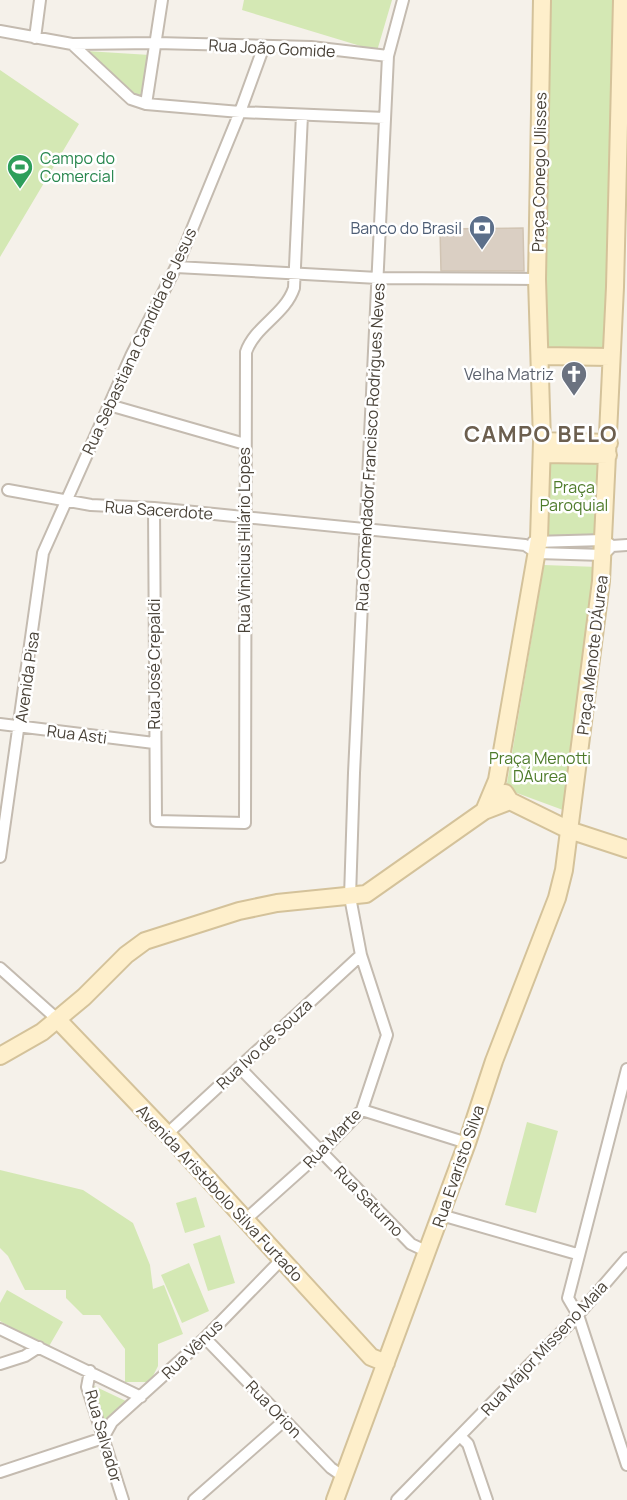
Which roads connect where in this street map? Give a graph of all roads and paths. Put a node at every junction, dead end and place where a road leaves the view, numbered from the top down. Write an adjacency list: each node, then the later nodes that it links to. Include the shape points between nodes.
1 (40, 0): 7 (street)
2 (162, 0): 8 (street)
3 (403, 0): 11 (street, Rua Comendador Francisco Rodrigues Neves)
4 (542, 0): 20 (main road, Praça Conego Ulisses)
5 (622, 0): 12 (main road)
6 (0, 31): 7 (street)
7 (35, 38): 10 (street)
8 (156, 43): 9 (street, Rua João Gomide); 10 (street, Rua João Gomide); 13 (street)
9 (264, 46): 11 (street, Rua João Gomide); 14 (street, Rua Sebastiana Candida de Jesus)
10 (85, 50): 13 (street, via 130,99)
11 (388, 56): 16 (street, Rua Comendador Francisco Rodrigues Neves)
12 (624, 74): 21 (main road)
13 (146, 104): 14 (street)
14 (240, 112): 15 (street); 17 (street, Rua Sebastiana Candida de Jesus)
15 (302, 115): 16 (street); 18 (street, Rua Vinicius Hilário Lopes)
16 (385, 118): 19 (street, Rua Comendador Francisco Rodrigues Neves)
17 (176, 267): 18 (street); 24 (street, Rua Sebastiana Candida de Jesus)
18 (295, 275): 19 (street); 25 (street, Rua Vinicius Hilário Lopes, via 291,299 250,339 246,352)
19 (378, 278): 20 (street); 32 (street, Rua Comendador Francisco Rodrigues Neves)
20 (537, 279): 22 (main road, Praça Conego Ulisses)
21 (621, 287): 23 (main road)
22 (541, 350): 23 (main road); 26 (main road)
23 (611, 357): 27 (main road)
24 (109, 405): 25 (street); 29 (street, Rua Sebastiana Candida de Jesus)
25 (245, 444): 31 (street, Rua Vinicius Hilário Lopes)
26 (542, 447): 27 (main road); 34 (main road)
27 (608, 449): 35 (main road, Praça Menote D'Áurea)
28 (8, 490): 29 (street, Rua Sacerdote)
29 (66, 501): 30 (street, Rua Sacerdote); 37 (street, Avenida Pisa, via 43,553)
30 (153, 508): 31 (street, Rua Sacerdote); 38 (street, Rua José Crepaldi)
31 (244, 516): 32 (street, Rua Sacerdote); 42 (street, Rua Vinicius Hilário Lopes, via 245,823)
32 (367, 528): 34 (street, Rua Sacerdote); 46 (street, Rua Comendador Francisco Rodrigues Neves)
33 (627, 545): 35 (street)
34 (534, 546): 35 (street, Praça Menote D'Áurea); 39 (main road)
35 (606, 547): 43 (main road, Praça Menote D'Áurea)
36 (0, 724): 37 (street, Rua Asti)
37 (20, 727): 38 (street, Rua Asti); 45 (street, Avenida Pisa)
38 (153, 743): 42 (street, Rua José Crepaldi)
39 (497, 780): 40 (main road); 41 (main road)
40 (510, 801): 41 (main road); 43 (main road)
41 (484, 811): 46 (main road, via 366,894)
42 (156, 821)
43 (569, 830): 44 (main road); 55 (main road, Rua Evaristo Silva, via 557,898)
44 (627, 849)
45 (0, 857)
46 (350, 897): 47 (street, Rua Marte); 49 (main road, via 278,903 240,911 145,941)
47 (361, 955): 51 (street, Rua Ivo de Souza); 53 (street, Rua Marte, via 387,1035)
48 (0, 968): 49 (street)
49 (57, 1019): 50 (main road, via 21,1046); 54 (main road, Avenida Aristóbolo Silva Furtado)
50 (0, 1056)
51 (239, 1067): 54 (street, Rua Ivo de Souza); 56 (street, Rua Saturno)
52 (627, 1069): 60 (street)
53 (362, 1110): 55 (street); 56 (street, Rua Marte)
54 (167, 1134): 58 (main road, Avenida Aristóbolo Silva Furtado)
55 (467, 1143): 57 (main road, Rua Evaristo Silva)
56 (321, 1152): 58 (street, Rua Marte); 59 (street, Rua Saturno, via 411,1244)
57 (441, 1215): 59 (main road, Rua Evaristo Silva); 60 (street)
58 (245, 1220): 62 (main road, Avenida Aristóbolo Silva Furtado)
59 (428, 1252): 67 (main road, Rua Evaristo Silva)
60 (577, 1254): 63 (street, via 568,1298)
61 (627, 1258): 63 (street, Rua Major Misseno Maia)
62 (282, 1259): 65 (street, Rua Vênus); 67 (main road, Avenida Aristóbolo Silva Furtado, via 371,1357)
63 (578, 1315): 72 (street, Rua Major Misseno Maia); 74 (street)
64 (0, 1329): 66 (street)
65 (205, 1338): 70 (street, Rua Vênus); 71 (street, Rua Orion)
66 (39, 1347): 68 (street); 69 (street)
67 (386, 1363): 76 (main road, Rua Evaristo Silva)
68 (0, 1364)
69 (90, 1371): 70 (street); 73 (street, Rua Salvador, via 87,1387)
70 (141, 1397): 73 (street, Rua Vênus, via 112,1422)
71 (285, 1420): 76 (street, Rua Orion); 78 (street)
72 (461, 1437): 80 (street, Rua Major Misseno Maia); 81 (street, via 468,1444)
73 (103, 1438): 75 (street); 77 (street, Rua Salvador)
74 (627, 1465)
75 (0, 1472)
76 (344, 1477): 79 (main road, Rua Evaristo Silva)
77 (123, 1500)
78 (194, 1500)
79 (335, 1500)
80 (398, 1500)
81 (487, 1500)

